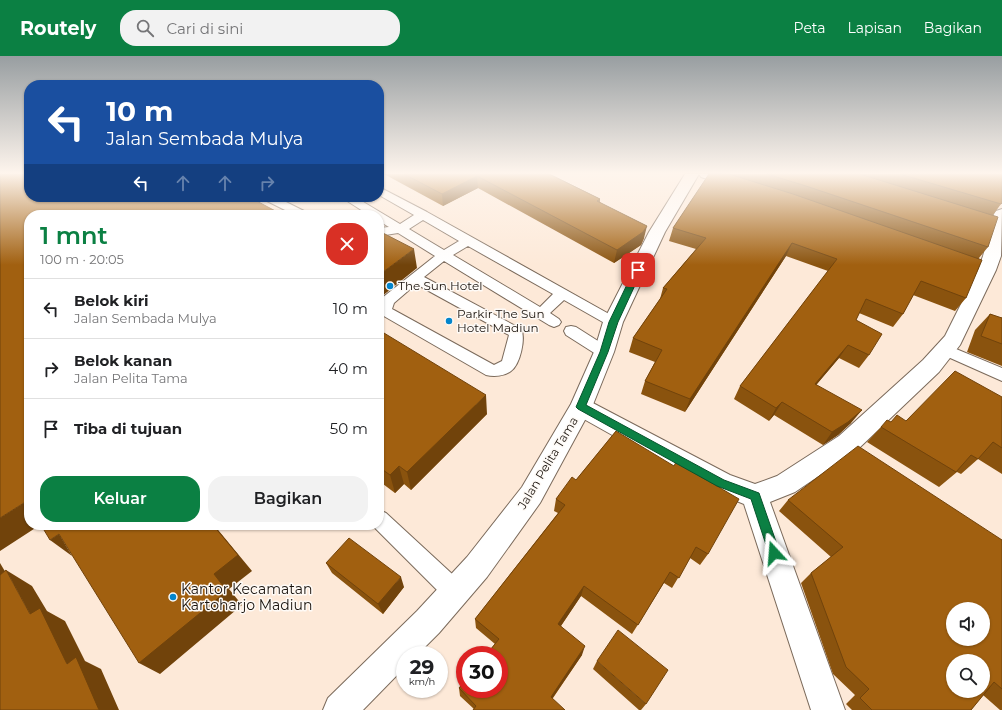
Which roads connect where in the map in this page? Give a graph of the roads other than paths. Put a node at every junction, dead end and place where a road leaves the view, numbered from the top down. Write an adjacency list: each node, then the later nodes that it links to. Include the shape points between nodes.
1 (282, 205): 5 (lane)
2 (359, 205): 6 (lane)
3 (406, 205): 7 (lane)
4 (668, 205): 19 (street, Jalan Pelita Tama, via 650,228)
5 (294, 210)
6 (368, 210)
7 (423, 214): 10 (lane); 12 (lane)
8 (384, 220): 10 (lane)
9 (995, 220): 14 (street)
10 (400, 229): 11 (lane); 13 (lane)
11 (384, 231)
12 (469, 240): 13 (lane); 16 (lane)
13 (444, 255): 15 (lane); 17 (lane)
14 (988, 263): 21 (street, via 953,340)
15 (416, 278): 15 (lane, via 516,333 517,339 508,365 492,371 387,312 387,301)
16 (563, 293): 17 (lane); 19 (lane)
17 (541, 314): 18 (lane)
18 (554, 322)
19 (613, 322): 22 (street, Jalan Pelita Tama)
20 (571, 331): 22 (lane)
21 (944, 349): 23 (lane); 25 (street, via 858,450)
22 (604, 352): 24 (street, Jalan Pelita Tama)
23 (1002, 375)
24 (581, 407): 25 (street, via 721,483); 27 (street, Jalan Pelita Tama, via 531,495)
25 (755, 496): 29 (street)
26 (384, 524): 27 (lane)
27 (455, 592): 28 (street, Jalan Pelita Tama)
28 (340, 710)
29 (828, 710)

